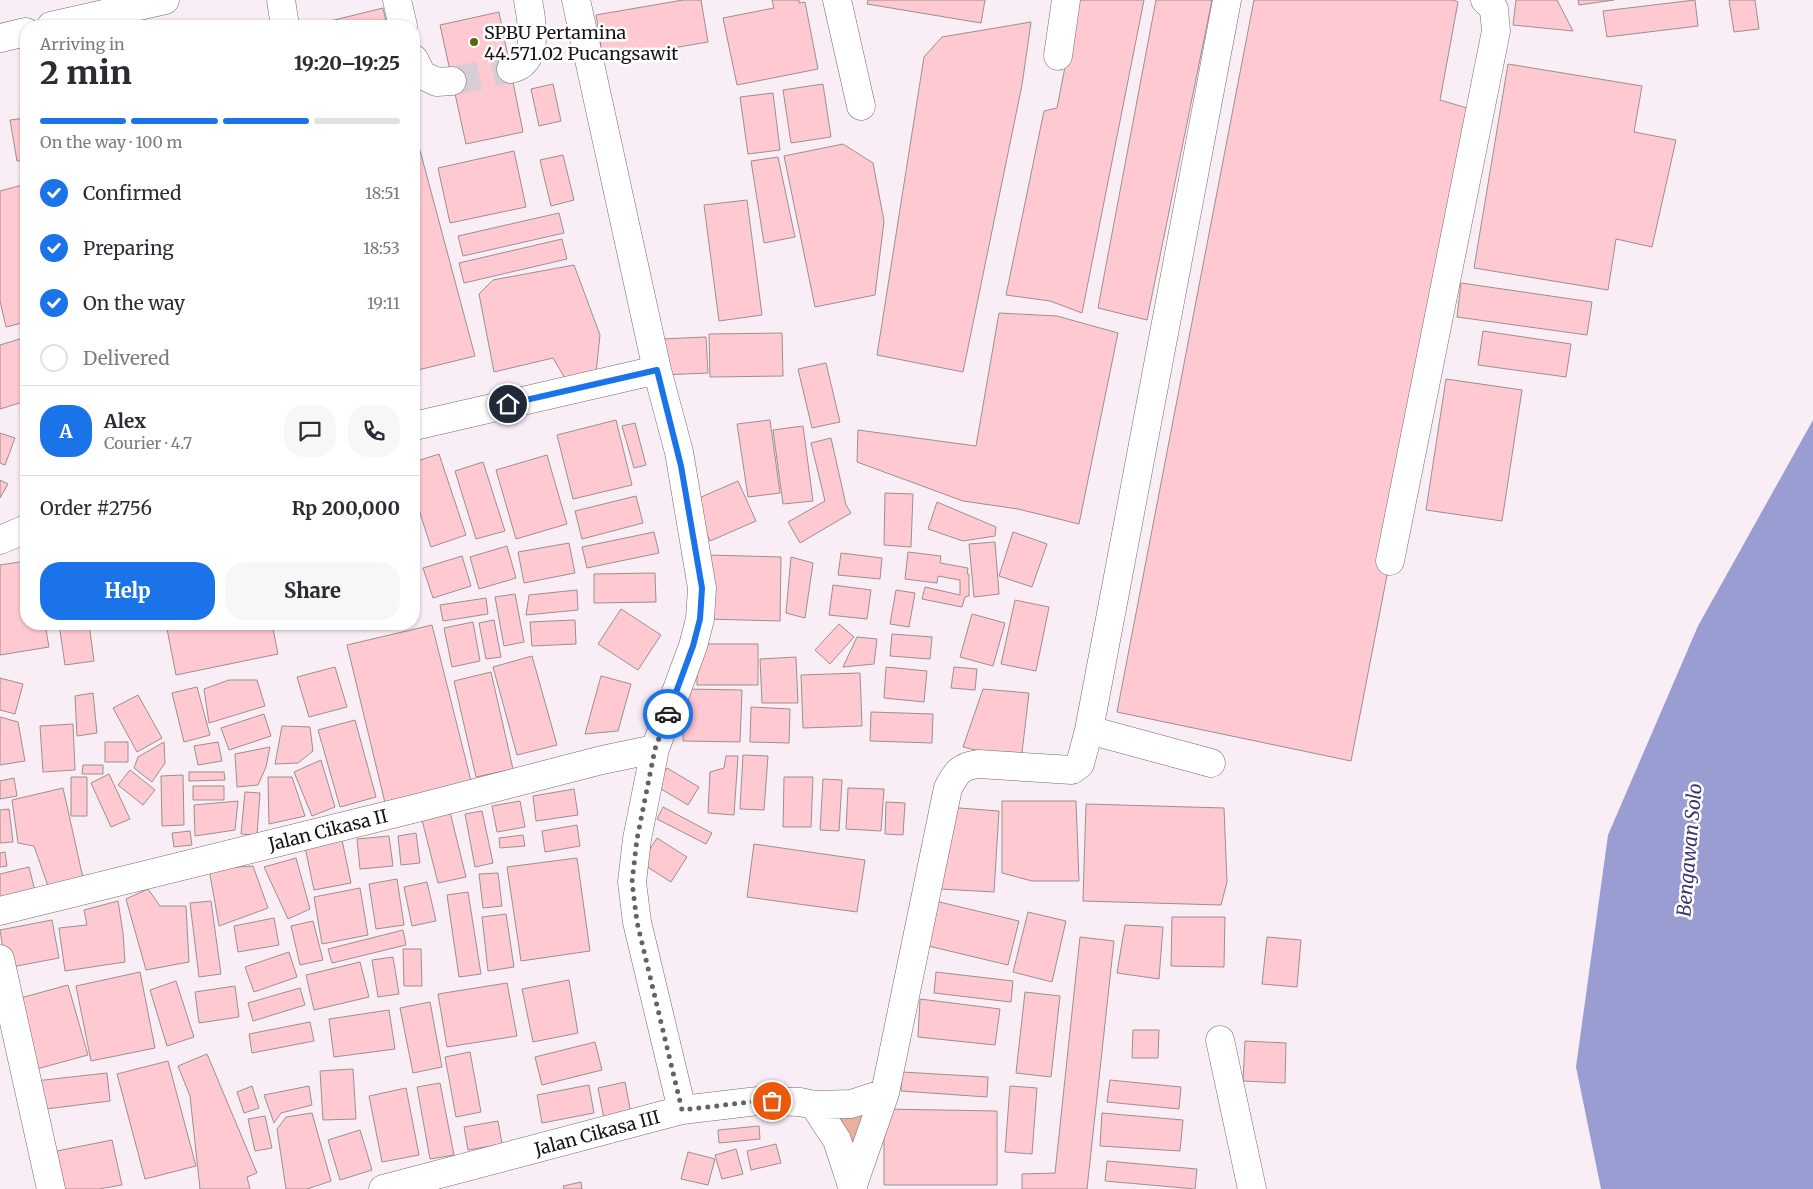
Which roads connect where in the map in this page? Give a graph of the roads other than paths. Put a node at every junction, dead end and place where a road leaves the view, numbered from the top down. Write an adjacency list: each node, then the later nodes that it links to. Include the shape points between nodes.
1 (165, 0): 10 (street)
2 (280, 0): 11 (street)
3 (396, 0): 12 (street)
4 (528, 0): 16 (street, via 533,28 530,50 522,64)
5 (576, 0): 20 (street)
6 (837, 0): 19 (street)
7 (1066, 0): 15 (street)
8 (1227, 0): 25 (street)
9 (1485, 0): 24 (street, via 1494,9 1496,31)
10 (77, 20)
11 (284, 20)
12 (401, 20)
13 (20, 33): 14 (street)
14 (0, 38)
15 (1058, 56)
16 (511, 69)
17 (420, 71): 18 (street, via 437,82)
18 (452, 81)
19 (861, 106)
20 (657, 370): 21 (street); 26 (street, via 680,459 702,588 700,619 693,646)
21 (420, 425)
22 (20, 532): 23 (street)
23 (0, 540)
24 (1390, 561)
25 (1089, 730): 27 (street); 31 (street, via 1080,764 1072,770 972,765 956,773 948,788)
26 (655, 749): 28 (street, Jalan Cikasa II); 33 (street, via 632,882 637,922)
27 (1211, 764)
28 (0, 911)
29 (0, 959): 35 (street)
30 (1220, 1040): 37 (street)
31 (885, 1093): 32 (street, Jalan Cikasa III, via 852,1104); 34 (street)
32 (814, 1105): 33 (street, Jalan Cikasa III, via 758,1101); 34 (street, via 837,1140)
33 (682, 1110): 36 (street, Jalan Cikasa III)
34 (853, 1187)
35 (51, 1189)
36 (383, 1189)
37 (1252, 1189)

